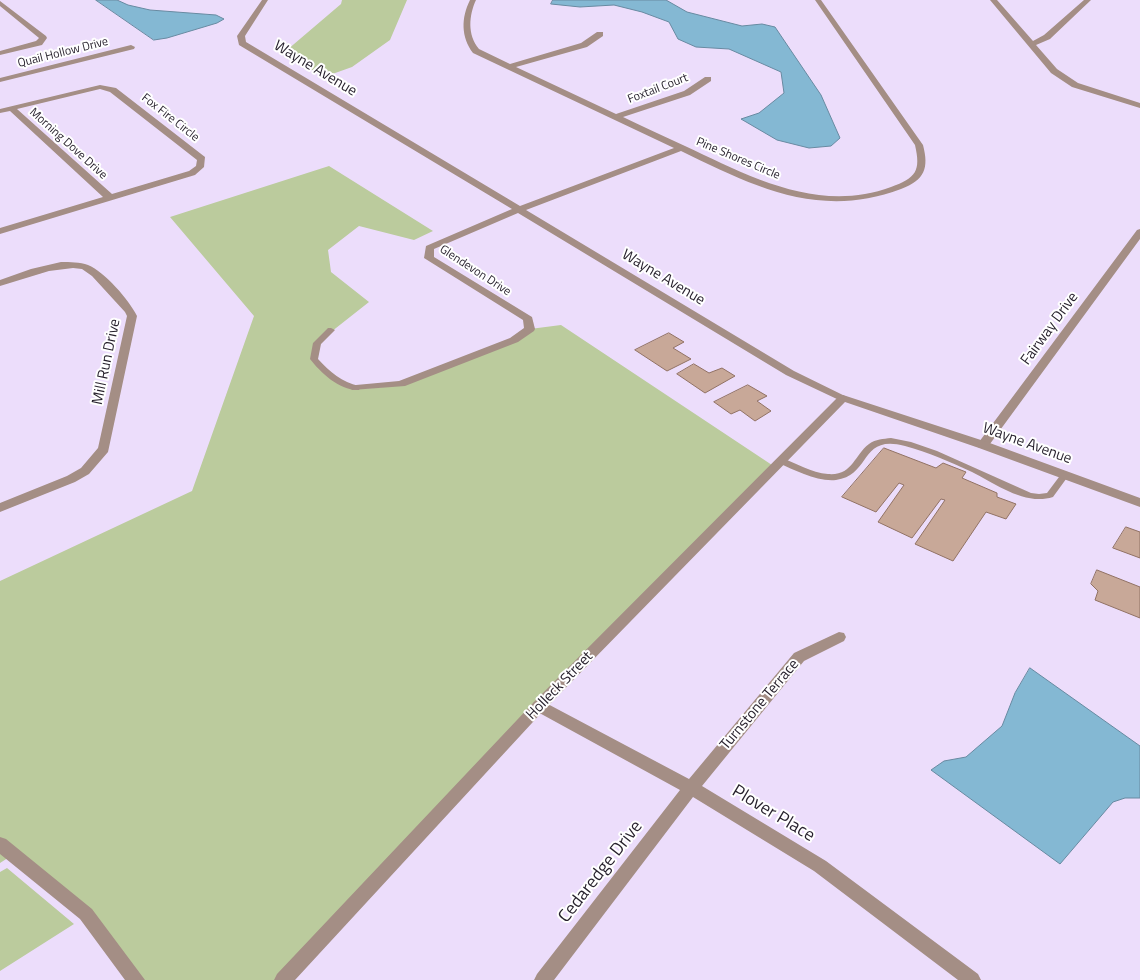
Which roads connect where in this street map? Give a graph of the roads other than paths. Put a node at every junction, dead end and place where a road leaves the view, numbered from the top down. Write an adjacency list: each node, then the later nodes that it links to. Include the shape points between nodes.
1 (265, 0): 20 (street, Wayne Avenue, via 240,36 242,44)
2 (472, 0): 11 (street, Pine Shores Circle, via 467,36 471,46)
3 (818, 0): 18 (street, Pine Shores Circle, via 919,145 924,155 921,171 908,184 884,192 842,198 814,197 787,193 753,182)
4 (993, 0): 8 (street)
5 (1088, 0): 8 (street, via 1048,38)
6 (0, 3): 10 (street, via 43,38 39,43)
7 (600, 34): 11 (street, via 584,45)
8 (1032, 44): 14 (street, via 1054,71 1075,86)
9 (131, 47): 13 (street, Quail Hollow Drive)
10 (0, 53)
11 (508, 67): 17 (street, Pine Shores Circle)
12 (708, 79): 17 (street, Foxtail Court, via 687,93)
13 (0, 80)
14 (1140, 106)
15 (11, 108): 16 (street, Fox Fire Circle); 19 (street, Morning Dove Drive); 19 (street, Fox Fire Circle, via 90,88 113,90 202,159 200,167 192,173)
16 (0, 111)
17 (615, 117): 18 (street, Pine Shores Circle)
18 (682, 148): 20 (street, Glendevon Drive)
19 (109, 198): 21 (street, Fox Fire Circle)
20 (518, 210): 25 (street, Glendevon Drive, via 428,248 429,258 528,319 530,329 514,340 401,384); 26 (street, Wayne Avenue, via 790,373)
21 (0, 231)
22 (1140, 232): 27 (street, Fairway Drive)
23 (0, 283): 31 (street, Mill Run Drive, via 46,268 79,266 93,271 128,306 132,316 104,449 85,471 71,480)
24 (332, 330): 25 (lane, via 317,343 314,359 343,385)
25 (356, 388)
26 (843, 398): 27 (street, Wayne Avenue); 28 (street, Holleck Street)
27 (983, 444): 29 (street, Wayne Avenue)
28 (781, 461): 29 (lane, via 834,477 854,467 873,443 891,440 940,456 1037,497 1050,495); 33 (street, Holleck Street)
29 (1064, 475): 30 (street, Wayne Avenue)
30 (1140, 503)
31 (0, 508)
32 (839, 637): 34 (street, Turnstone Terrace, via 799,657)
33 (539, 706): 34 (street, Plover Place); 37 (street, Holleck Street)
34 (691, 788): 38 (street, Cedaredge Drive); 39 (street, Plover Place, via 820,866)
35 (0, 844): 36 (street, via 86,914)
36 (136, 980)
37 (283, 980)
38 (543, 980)
39 (972, 980)

